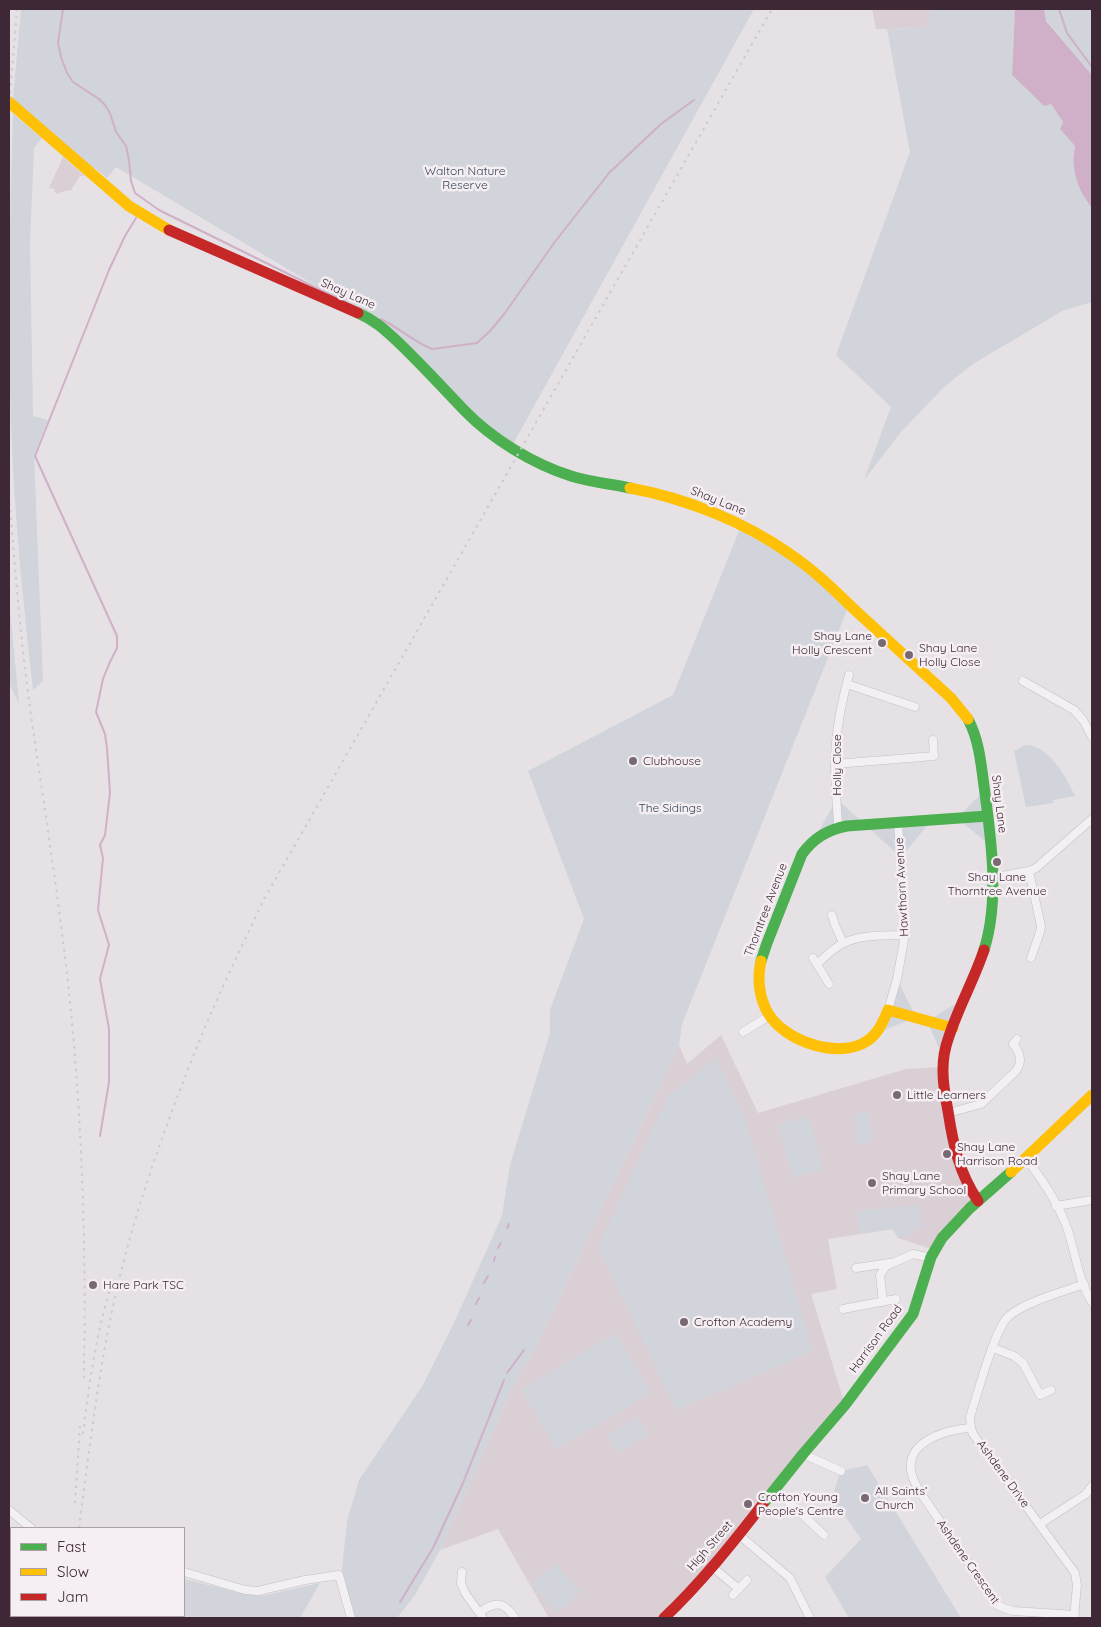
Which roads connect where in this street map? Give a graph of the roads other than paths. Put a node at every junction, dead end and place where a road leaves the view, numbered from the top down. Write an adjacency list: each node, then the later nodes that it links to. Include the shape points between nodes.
1 (9, 102): 13 (main road, Shay Lane, via 75,161 152,222 374,320 423,365 465,412 507,445 571,476 648,491 699,508 753,531 786,551 827,584 962,711 972,726 977,744)
2 (849, 674): 4 (street, Holly Close)
3 (1023, 681): 5 (street)
4 (847, 684): 7 (street); 12 (street, Holly Close, via 837,728)
5 (1030, 686): 6 (street); 10 (street, via 1074,710 1084,720)
6 (1026, 694)
7 (905, 703): 8 (street); 9 (street)
8 (915, 707)
9 (902, 712)
10 (1092, 737)
11 (933, 740): 12 (street, via 934,756)
12 (835, 764): 16 (street, Holly Close)
13 (988, 816): 15 (main road, Thorntree Avenue); 18 (main road, Shay Lane)
14 (1092, 818): 17 (street)
15 (898, 822): 16 (main road, Thorntree Avenue); 20 (street, Hawthorn Avenue)
16 (838, 827): 25 (main road, Thorntree Avenue, via 821,834 802,854 766,946 759,979 761,998)
17 (1030, 871): 18 (street); 22 (street, via 1041,926)
18 (991, 878): 26 (main road, Shay Lane, via 989,931 983,956)
19 (832, 915): 21 (street)
20 (905, 935): 21 (street); 24 (street, Hawthorn Avenue, via 898,979)
21 (843, 943): 23 (street, via 815,961)
22 (1031, 958)
23 (829, 984)
24 (888, 1010): 25 (main road, Thorntree Avenue, via 881,1026 867,1042 842,1050 799,1039 777,1026); 26 (main road)
25 (769, 1016): 27 (street)
26 (953, 1028): 30 (main road, Shay Lane, via 942,1067)
27 (743, 1032)
28 (1017, 1039): 30 (street, via 1013,1044 1020,1055 1016,1071 981,1104)
29 (1092, 1095): 31 (main road, Harrison Road)
30 (948, 1112): 33 (main road, Shay Lane, via 959,1166)
31 (1026, 1158): 33 (main road, Harrison Road); 34 (street)
32 (1092, 1200): 34 (street)
33 (978, 1201): 35 (main road, Harrison Road, via 953,1225)
34 (1056, 1206): 38 (street)
35 (931, 1258): 36 (street, via 913,1254); 46 (main road, Harrison Road, via 913,1314 845,1405)
36 (892, 1263): 37 (street); 40 (street, via 880,1275)
37 (856, 1268)
38 (1084, 1284): 41 (street); 43 (street, Ashdene Drive, via 1010,1315)
39 (896, 1299): 40 (street)
40 (883, 1302): 42 (street)
41 (1092, 1302)
42 (843, 1309)
43 (993, 1348): 44 (street, via 1023,1363 1040,1395); 45 (street, Ashdene Drive, via 970,1417)
44 (1051, 1390)
45 (971, 1428): 51 (street, Ashdene Drive); 60 (street, Ashdene Crescent, via 938,1436 917,1449 911,1472 920,1492 998,1605 1006,1610)
46 (803, 1454): 47 (street); 49 (main road, Harrison Road)
47 (841, 1471)
48 (1092, 1486): 51 (street, via 1086,1494)
49 (775, 1489): 53 (main road, High Street); 54 (street)
50 (9, 1510): 52 (street)
51 (1040, 1524): 60 (street, Ashdene Drive, via 1075,1572)
52 (30, 1527)
53 (739, 1534): 55 (main road, High Street); 61 (street, via 790,1578)
54 (824, 1535)
55 (711, 1566): 58 (street, via 736,1592); 64 (main road, High Street)
56 (185, 1572): 62 (street, via 244,1590 258,1591 339,1575)
57 (462, 1572): 59 (street, via 457,1586)
58 (747, 1580)
59 (480, 1613): 63 (street, via 497,1604 504,1606)
60 (1075, 1616)
61 (806, 1617)
62 (351, 1618)
63 (515, 1618)
64 (664, 1618)

